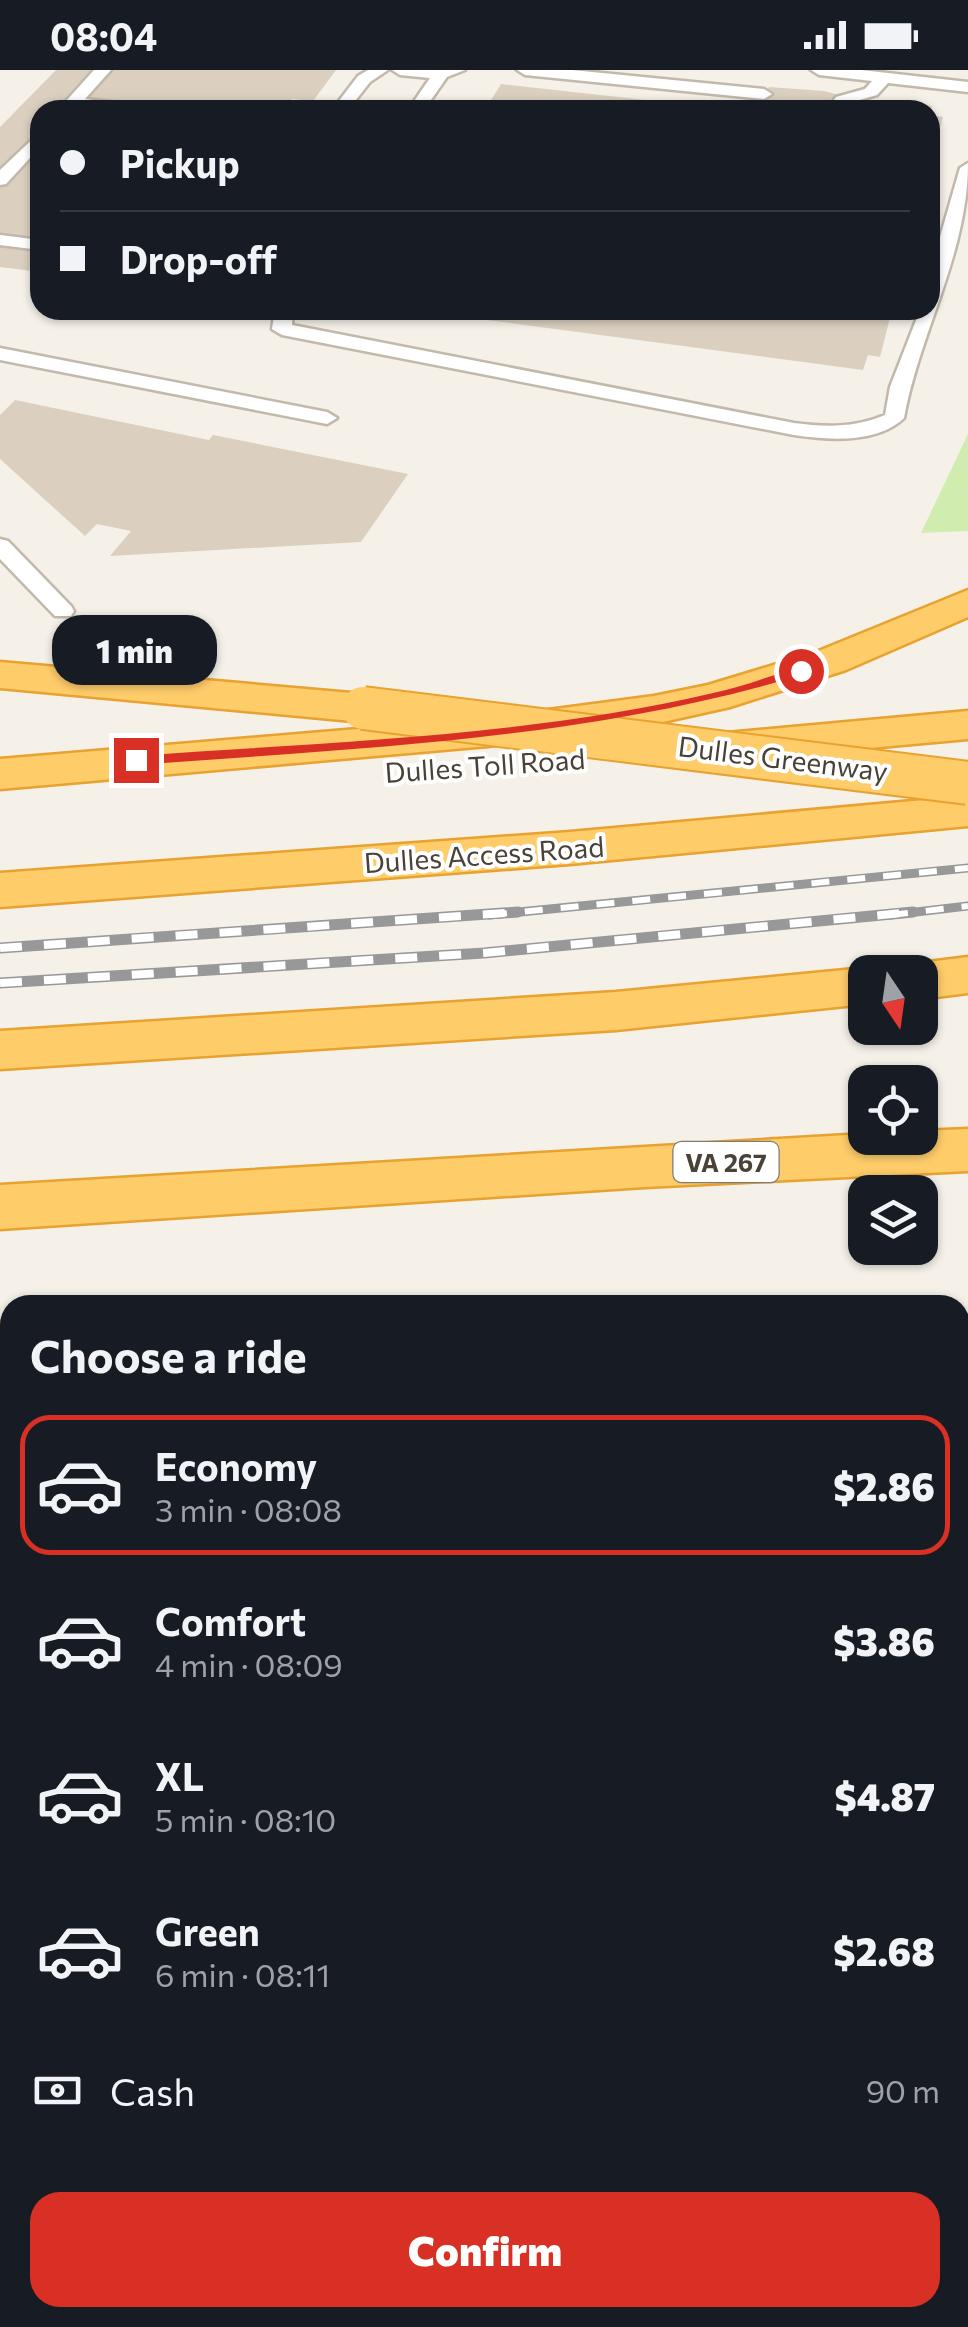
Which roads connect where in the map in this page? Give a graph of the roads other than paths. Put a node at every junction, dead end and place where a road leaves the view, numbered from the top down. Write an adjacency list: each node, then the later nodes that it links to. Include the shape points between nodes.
1 (103, 70): 10 (lane)
2 (380, 70): 11 (lane)
3 (400, 70): 6 (lane)
4 (525, 70): 9 (lane)
5 (819, 70): 7 (lane)
6 (449, 72): 12 (lane)
7 (884, 77): 8 (lane); 13 (lane, via 870,92)
8 (968, 87)
9 (764, 94)
10 (75, 100)
11 (348, 100)
12 (425, 100)
13 (842, 100)
14 (30, 148): 16 (lane)
15 (968, 168): 19 (lane)
16 (0, 180)
17 (0, 240): 18 (lane)
18 (30, 244)
19 (940, 269)
20 (283, 320): 21 (lane, via 282,329 798,431 842,434 894,418)
21 (925, 320)
22 (0, 354): 23 (lane)
23 (327, 418)
24 (0, 546): 26 (lane)
25 (968, 602): 29 (highway, via 831,662 654,710)
26 (63, 611)
27 (0, 676): 30 (highway, Dulles Greenway, bridge, via 363,708)
28 (968, 725): 29 (highway, Dulles Toll Road, via 218,783)
29 (0, 778)
30 (968, 783)
31 (968, 812): 32 (highway, Dulles Access Road)
32 (0, 890)
33 (968, 976): 34 (highway)
34 (938, 978)
35 (848, 988): 36 (highway, via 616,1010)
36 (0, 1050)
37 (968, 1150): 38 (highway, VA 267)
38 (0, 1206)

